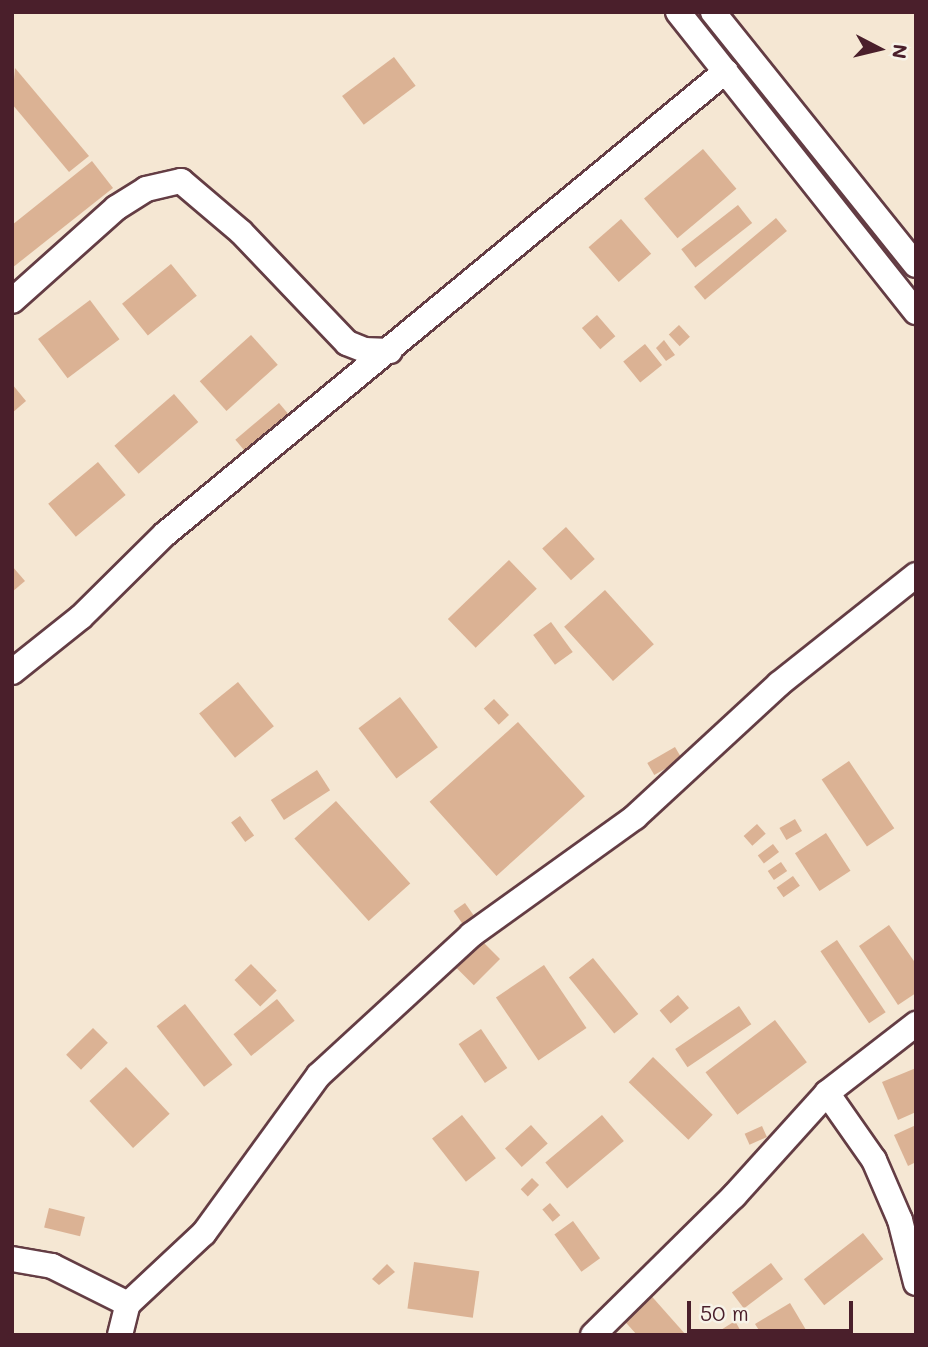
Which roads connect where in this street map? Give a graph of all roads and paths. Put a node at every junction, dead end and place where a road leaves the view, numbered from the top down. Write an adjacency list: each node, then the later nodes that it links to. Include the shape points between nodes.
1 (678, 12): 3 (street)
2 (713, 12): 4 (street)
3 (726, 71): 6 (street); 7 (street)
4 (916, 265)
5 (12, 301): 7 (street, via 116,208 146,189 181,181 241,232 347,343 364,350)
6 (916, 312)
7 (390, 351): 9 (street, via 165,534 81,617)
8 (916, 575): 14 (street, via 779,684 635,817 471,935 339,1056 319,1075 204,1233)
9 (12, 672)
10 (916, 1024): 11 (street)
11 (827, 1093): 13 (street, via 874,1160 900,1220); 16 (street, via 734,1196)
12 (12, 1259): 14 (street, via 52,1266)
13 (916, 1283)
14 (128, 1304): 15 (street)
15 (120, 1335)
16 (593, 1335)

